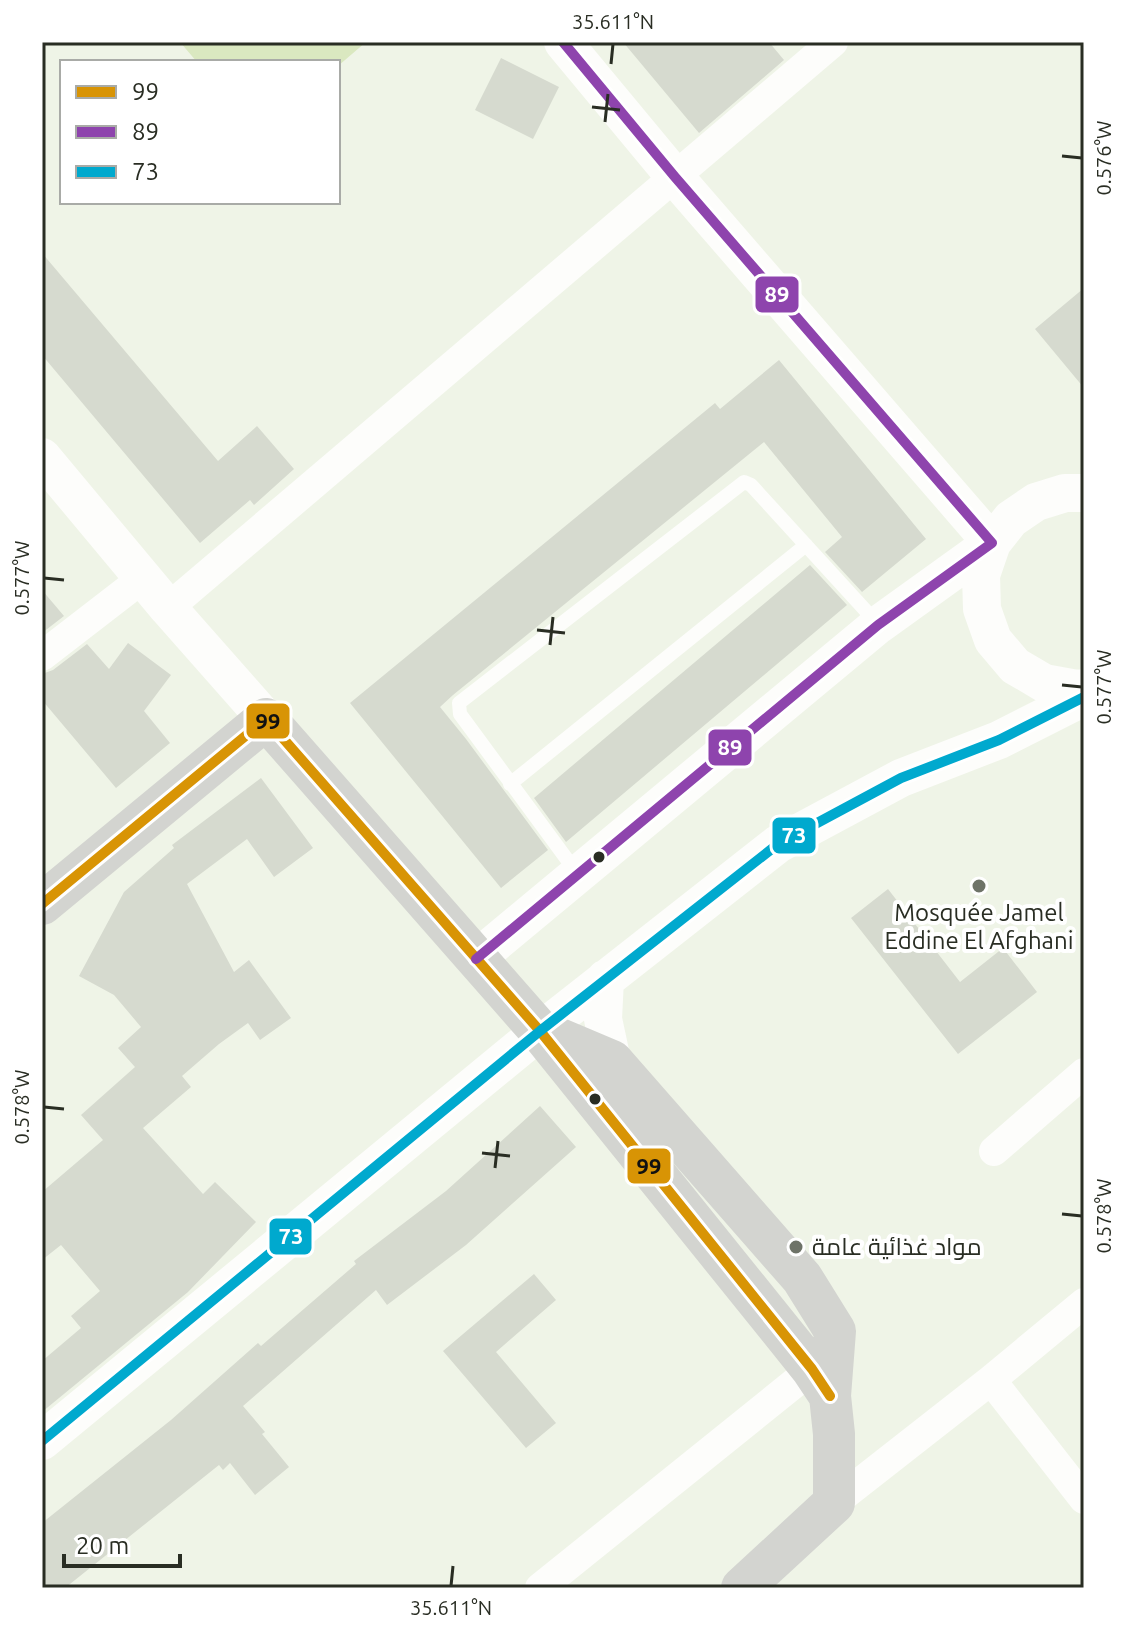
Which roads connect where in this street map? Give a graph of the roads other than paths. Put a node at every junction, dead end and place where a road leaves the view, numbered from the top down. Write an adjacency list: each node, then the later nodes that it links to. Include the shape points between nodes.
1 (563, 42): 3 (street)
2 (833, 42): 3 (street)
3 (675, 177): 6 (street); 9 (street)
4 (42, 457): 8 (street)
5 (1084, 493): 6 (street, via 1036,502 1011,519)
6 (992, 543): 10 (street); 12 (street, via 981,575 982,609 993,640 1015,666 1044,683)
7 (806, 545): 10 (lane); 15 (lane); 15 (lane, via 744,482 459,703 460,714)
8 (143, 578): 9 (street); 11 (street)
9 (168, 608): 14 (street)
10 (878, 625): 16 (street)
11 (42, 656)
12 (1084, 688)
13 (1084, 697): 19 (street, via 999,740 901,778 778,844)
14 (266, 719): 17 (main road); 18 (main road)
15 (510, 784): 16 (lane)
16 (577, 874): 18 (street)
17 (42, 904)
18 (476, 959): 20 (main road)
19 (605, 979): 20 (street); 21 (street, via 603,1019)
20 (540, 1031): 21 (main road); 26 (main road); 27 (street)
21 (612, 1061): 26 (main road, via 802,1278 835,1331)
22 (1084, 1073): 23 (street)
23 (994, 1151)
24 (1084, 1303): 25 (street)
25 (991, 1380): 28 (street); 29 (street)
26 (821, 1382): 29 (main road, via 834,1434); 30 (street)
27 (42, 1441)
28 (1084, 1499)
29 (834, 1503): 31 (main road)
30 (540, 1588)
31 (742, 1588)

